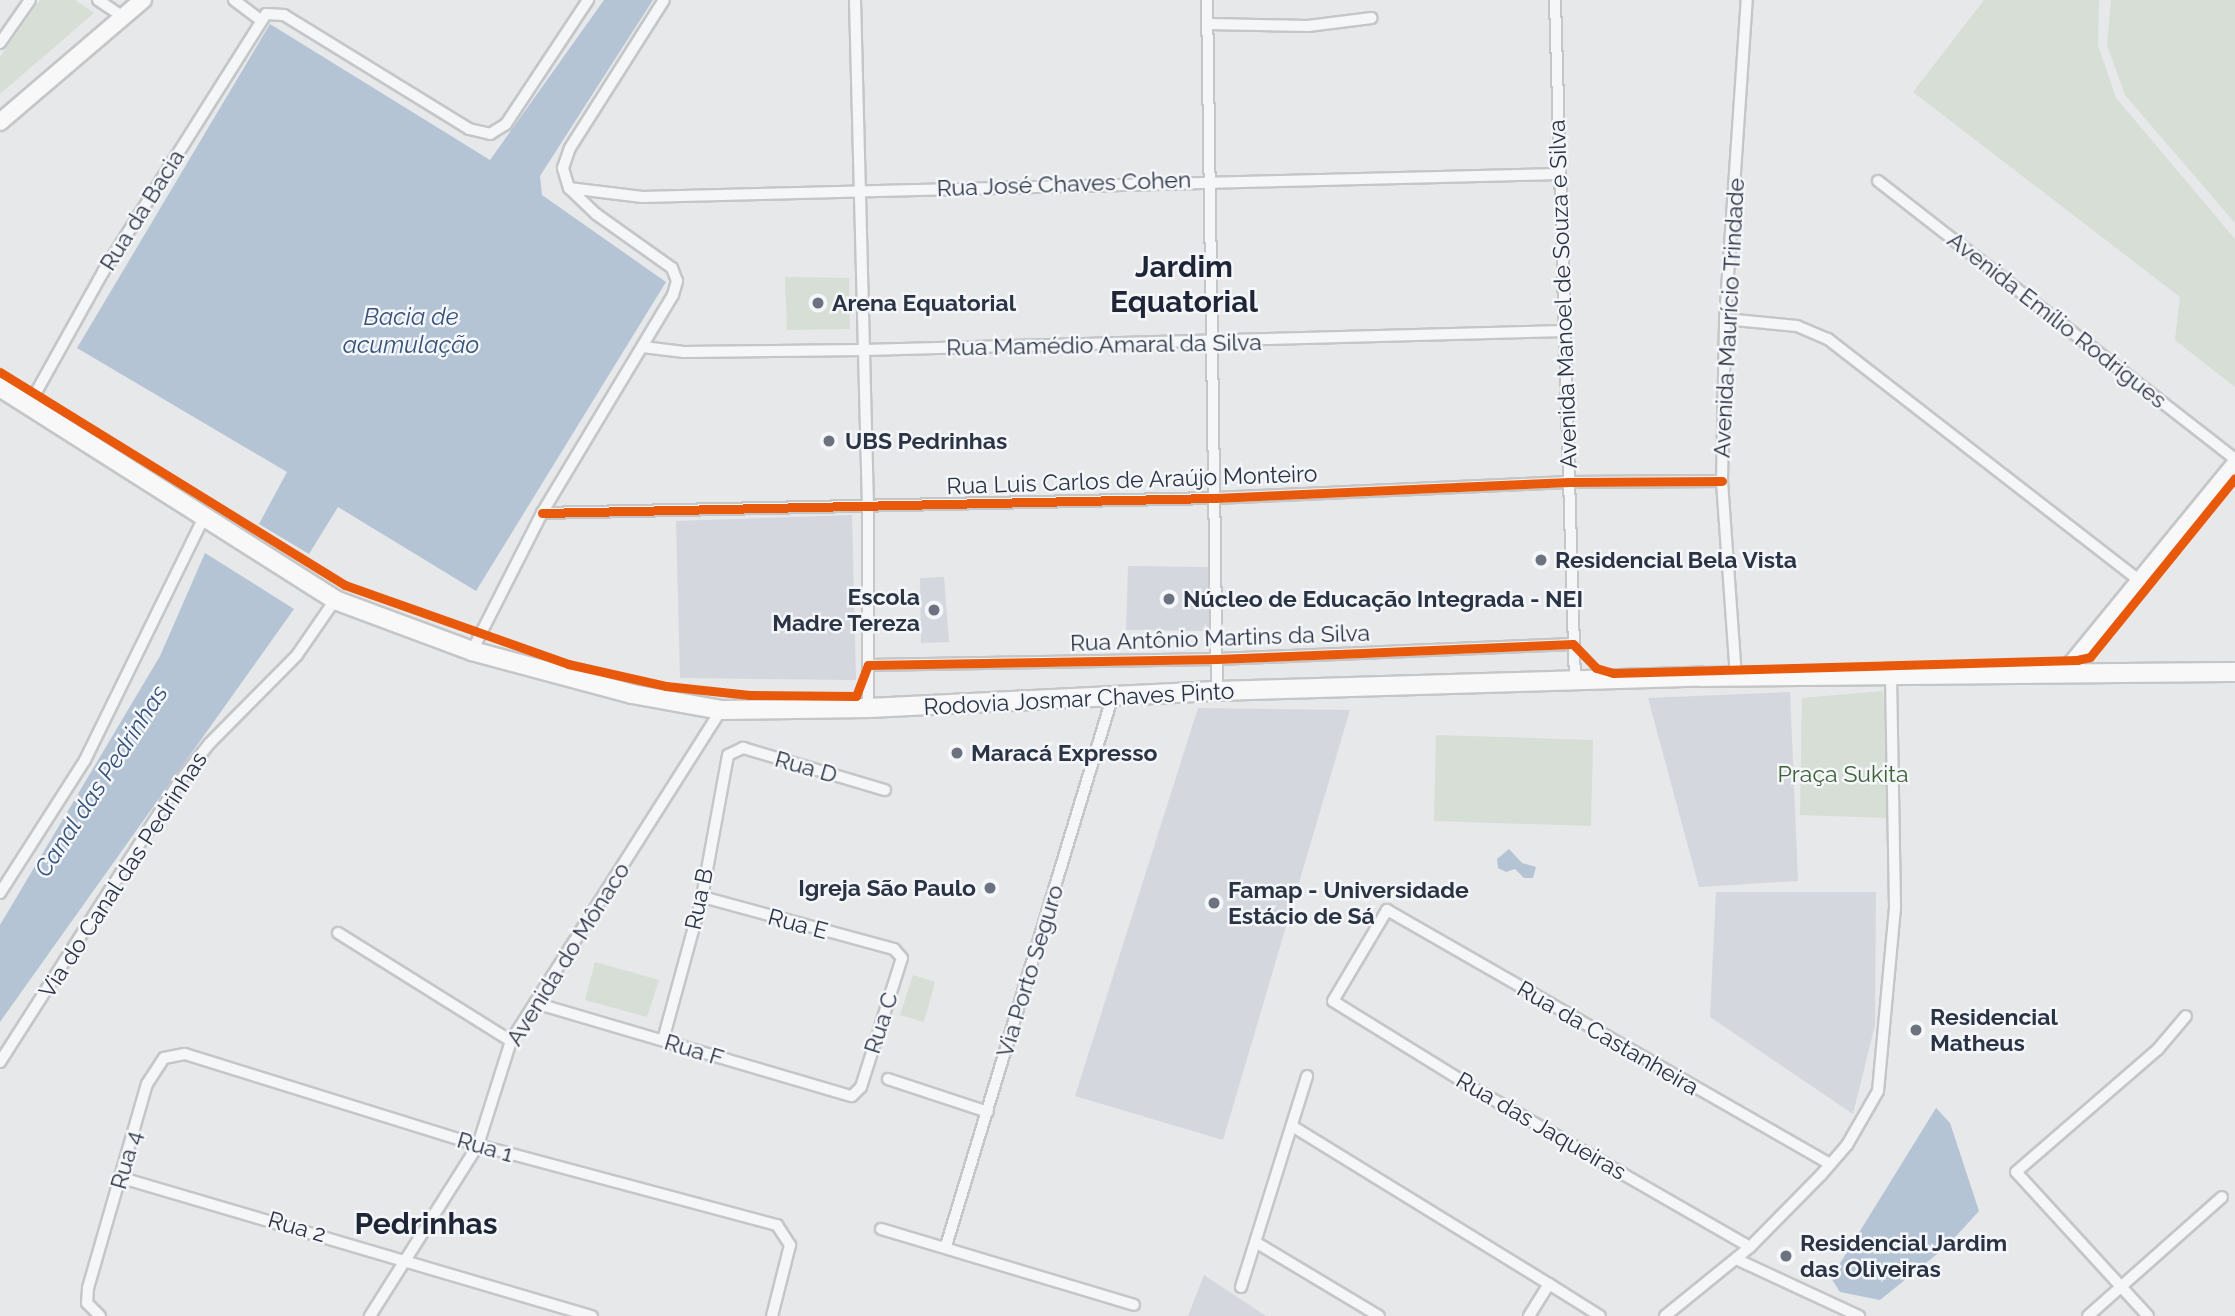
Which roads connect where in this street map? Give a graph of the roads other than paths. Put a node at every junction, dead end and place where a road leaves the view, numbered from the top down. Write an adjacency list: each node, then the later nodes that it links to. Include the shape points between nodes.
1 (30, 0): 15 (street)
2 (98, 0): 11 (street)
3 (143, 0): 11 (main road)
4 (234, 0): 13 (street)
5 (589, 0): 13 (street, via 506,124 490,134 480,134 285,15 266,14)
6 (664, 0): 20 (street, via 570,148 563,168)
7 (855, 0): 21 (street)
8 (1207, 0): 14 (street)
9 (1555, 0): 17 (street, Avenida Manoel de Souza e Silva)
10 (1747, 0): 22 (street, Avenida Maurício Trindade)
11 (122, 16): 16 (main road)
12 (1371, 18): 14 (street, via 1308,26)
13 (261, 20): 28 (street, Rua da Bacia, via 103,272)
14 (1208, 24): 18 (street)
15 (0, 43)
16 (0, 122)
17 (1559, 174): 18 (street, Rua José Chaves Cohen); 23 (street, Avenida Manoel de Souza e Silva)
18 (1213, 180): 21 (street, Rua José Chaves Cohen); 24 (street)
19 (1878, 181): 29 (street, Avenida Emílio Rodrigues)
20 (569, 188): 21 (street, Rua José Chaves Cohen, via 642,197); 25 (street, via 614,229 664,261 677,281 666,310)
21 (858, 191): 26 (street)
22 (1725, 319): 31 (street, Avenida Maurício Trindade); 37 (street, via 1797,326 1828,339)
23 (1564, 331): 24 (street, Rua Mamédio Amaral da Silva); 32 (street, Avenida Manoel de Souza e Silva)
24 (1211, 342): 26 (street, Rua Mamédio Amaral da Silva); 33 (street)
25 (643, 347): 26 (street, Rua Mamédio Amaral da Silva, via 684,352); 35 (street)
26 (864, 350): 34 (street)
27 (0, 387): 28 (main road, Rodovia Josmar Chaves Pinto)
28 (29, 405): 36 (main road, Rodovia Josmar Chaves Pinto)
29 (2235, 459)
30 (2235, 466): 37 (main road)
31 (1722, 481): 32 (street, Rua Luis Carlos de Araújo Monteiro); 46 (street, Avenida Maurício Trindade)
32 (1569, 482): 33 (street, Rua Luis Carlos de Araújo Monteiro); 39 (street, Avenida Manoel de Souza e Silva)
33 (1215, 498): 34 (street, Rua Luis Carlos de Araújo Monteiro); 41 (street)
34 (868, 508): 35 (street, Rua Luis Carlos de Araújo Monteiro); 42 (street)
35 (542, 513): 40 (street)
36 (204, 517): 38 (main road, Rodovia Josmar Chaves Pinto); 54 (street, via 85,760)
37 (2142, 583): 43 (main road)
38 (335, 600): 40 (main road, Rodovia Josmar Chaves Pinto); 64 (street, Via do Canal das Pedrinhas, via 289,665 209,744 180,781)
39 (1573, 644): 41 (street, Rua Antônio Martins da Silva); 47 (street, Avenida Manoel de Souza e Silva)
40 (472, 651): 51 (main road, Rodovia Josmar Chaves Pinto, via 632,694)
41 (1217, 659): 42 (street, Rua Antônio Martins da Silva); 48 (street)
42 (868, 665): 50 (street)
43 (2067, 671): 44 (main road, Rodovia Josmar Chaves Pinto); 45 (main road, Rodovia Josmar Chaves Pinto)
44 (2235, 672)
45 (1891, 676): 46 (main road, Rodovia Josmar Chaves Pinto); 71 (street, via 1895,906 1883,1066 1867,1115)
46 (1735, 677): 47 (main road, Rodovia Josmar Chaves Pinto)
47 (1576, 681): 48 (main road, Rodovia Josmar Chaves Pinto)
48 (1217, 691): 49 (main road, Rodovia Josmar Chaves Pinto)
49 (1113, 695): 50 (main road, Rodovia Josmar Chaves Pinto); 68 (street, Via Porto Seguro)
50 (868, 708): 51 (main road, Rodovia Josmar Chaves Pinto)
51 (721, 709): 59 (street, Avenida do Mônaco)
52 (727, 755): 53 (street, Rua D, via 743,748); 55 (street, Rua B)
53 (885, 790)
54 (0, 892)
55 (702, 897): 57 (street, Rua E); 61 (street, Rua B)
56 (338, 933): 62 (street)
57 (894, 949): 67 (street, Rua C, via 902,958 861,1087)
58 (1333, 1001): 71 (street, Rua da Castanheira, via 1387,910); 77 (street, Rua das Jaqueiras, via 1472,1087)
59 (535, 1003): 61 (street, Rua F); 62 (street, Avenida do Mônaco)
60 (2186, 1016): 81 (street, via 2158,1049 2016,1172)
61 (663, 1040): 67 (street, Rua F)
62 (510, 1041): 70 (street, Avenida do Mônaco)
63 (185, 1054): 70 (street, Rua 1); 72 (street, Rua 4, via 164,1058 151,1072)
64 (0, 1062)
65 (1307, 1076): 69 (street)
66 (888, 1079): 68 (street)
67 (852, 1096)
68 (988, 1112): 76 (street, Via Porto Seguro)
69 (1292, 1126): 75 (street); 80 (street)
70 (478, 1145): 78 (street, Avenida do Mônaco); 87 (street, Rua 1, via 772,1223 785,1232 790,1245)
71 (1830, 1164): 77 (street)
72 (122, 1178): 78 (street, Rua 2); 84 (street, Rua 4, via 88,1288 87,1303)
73 (2222, 1197): 81 (street)
74 (881, 1229): 76 (street)
75 (1257, 1243): 82 (street); 88 (street)
76 (946, 1246): 83 (street)
77 (1751, 1247): 79 (street)
78 (408, 1259): 85 (street, Avenida do Mônaco); 86 (street, Rua 2)
79 (1736, 1259): 91 (street); 92 (street)
80 (1549, 1284): 89 (street); 90 (street)
81 (2121, 1286): 93 (street); 94 (street)
82 (1241, 1287)
83 (1134, 1305)
84 (100, 1316)
85 (370, 1316)
86 (592, 1316)
87 (772, 1316)
88 (1379, 1316)
89 (1529, 1316)
90 (1601, 1316)
91 (1665, 1316)
92 (1859, 1316)
93 (2088, 1316)
94 (2148, 1316)

